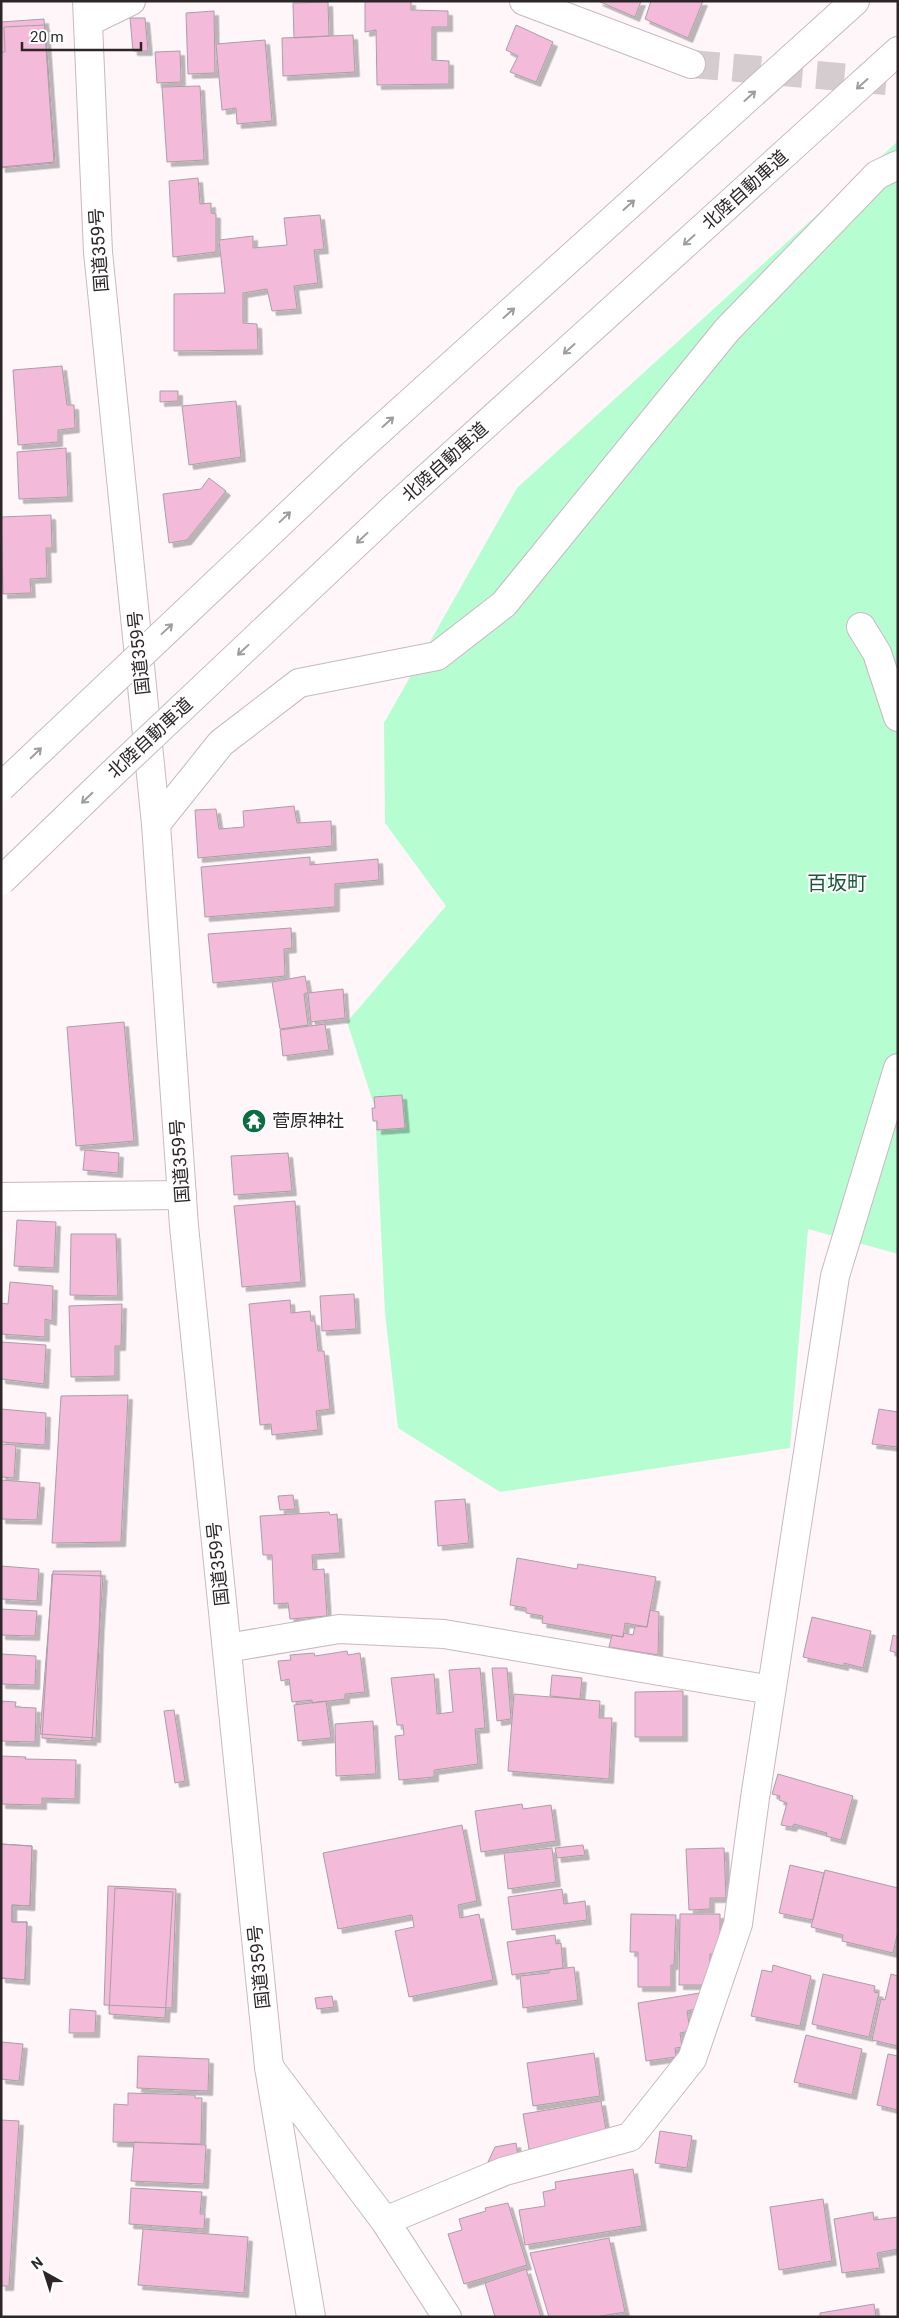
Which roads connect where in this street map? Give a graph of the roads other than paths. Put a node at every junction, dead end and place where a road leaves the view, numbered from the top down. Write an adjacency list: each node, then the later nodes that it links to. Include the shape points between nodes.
1 (130, 1): 4 (main road)
2 (524, 1): 6 (main road)
3 (855, 1): 10 (main road, one-way to 3, bridge, via 352,455)
4 (87, 12): 11 (main road, 国道359号, via 98,252)
5 (898, 51): 12 (main road, 北陸自動車道, one-way to 12, bridge, via 397,505)
6 (691, 64)
7 (898, 165): 11 (main road, via 876,175 726,330 504,604 437,656 299,683 221,743)
8 (861, 627): 9 (main road, via 877,653)
9 (898, 717)
10 (1, 787)
11 (156, 824): 14 (main road, 国道359号)
12 (1, 882)
13 (898, 1068): 17 (main road, via 835,1276)
14 (182, 1195): 15 (main road); 16 (main road, 国道359号)
15 (1, 1198)
16 (226, 1648): 17 (main road, via 339,1629 444,1634); 18 (main road, 国道359号)
17 (771, 1690): 19 (main road, via 738,1924 692,2059 630,2137 506,2171)
18 (269, 2067): 19 (main road); 20 (main road, 国道359号)
19 (385, 2221): 21 (main road)
20 (311, 2317)
21 (447, 2317)

